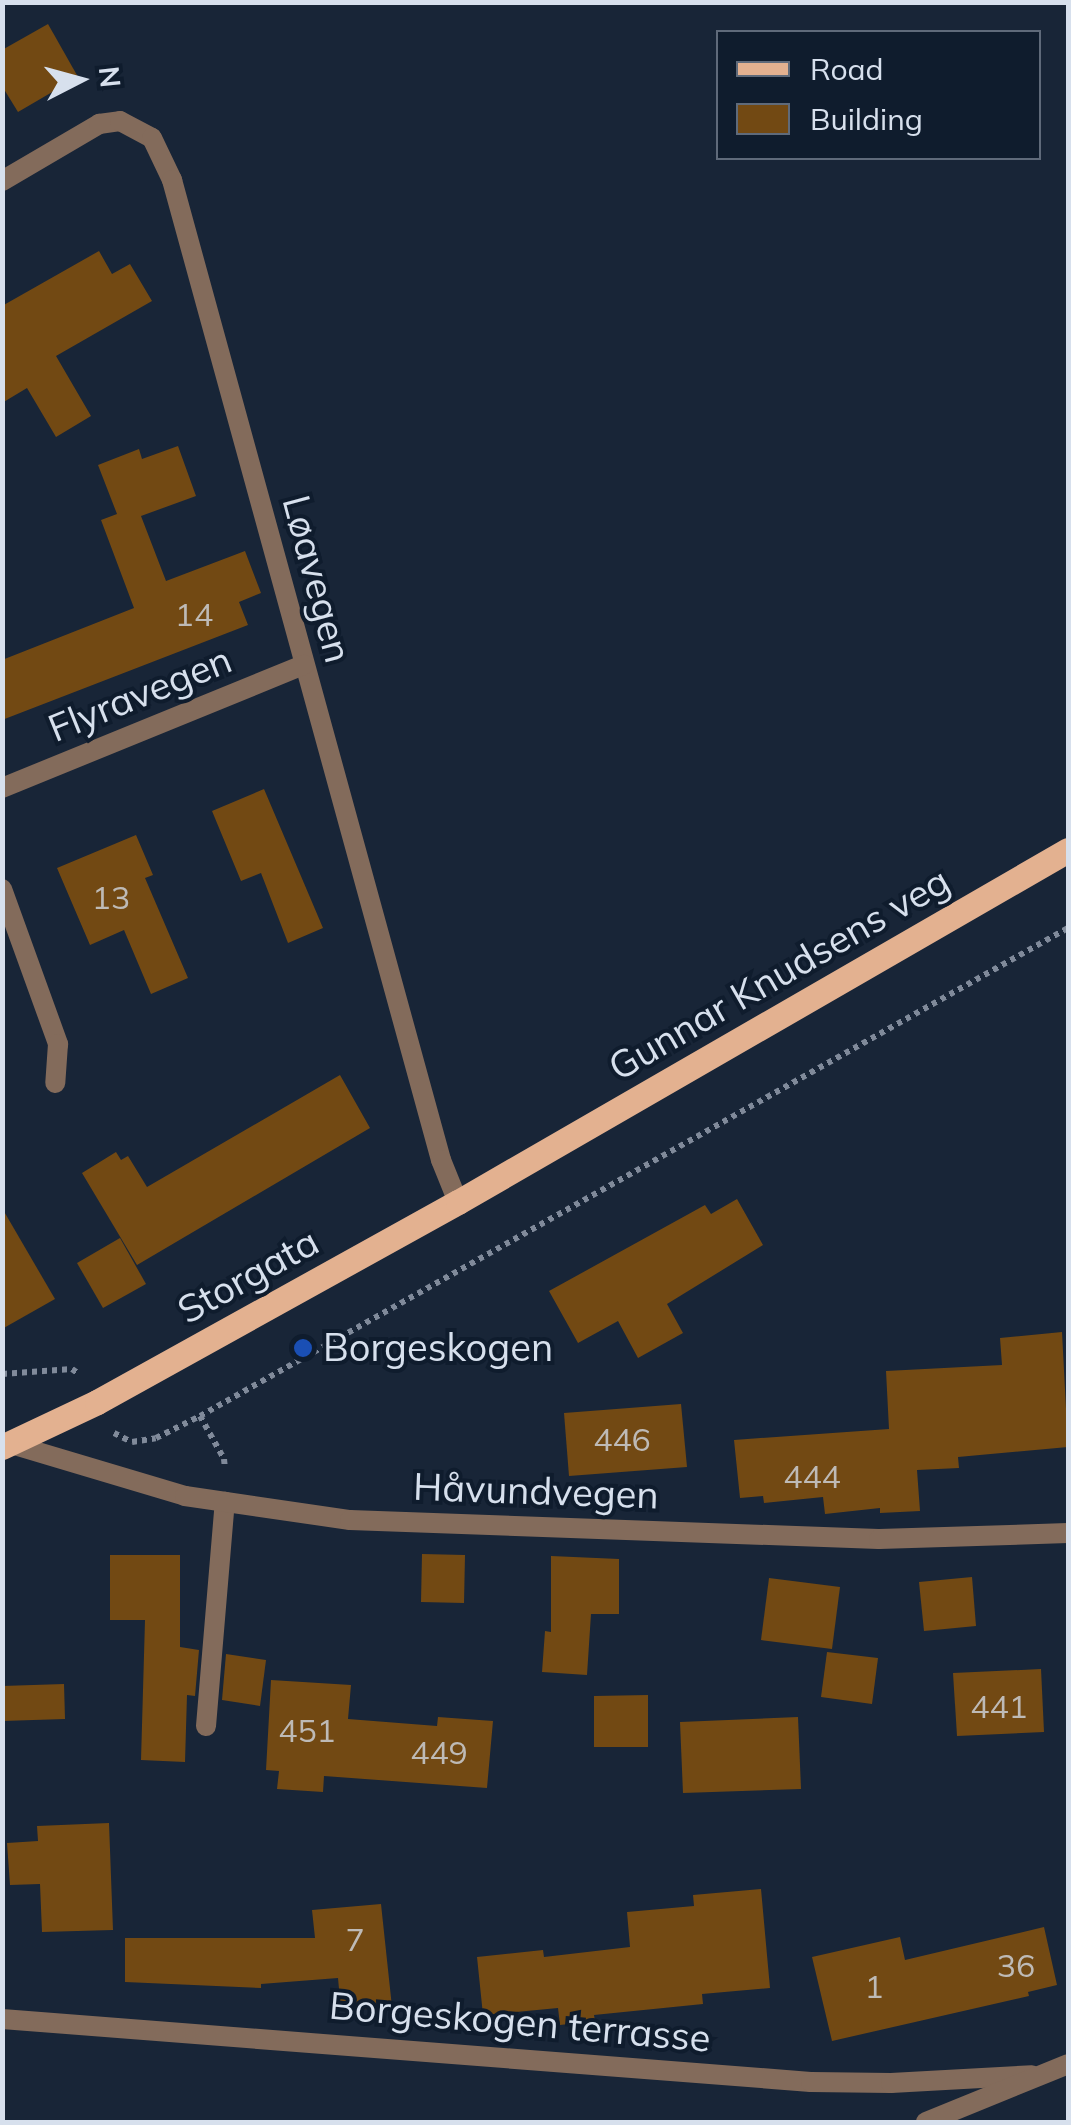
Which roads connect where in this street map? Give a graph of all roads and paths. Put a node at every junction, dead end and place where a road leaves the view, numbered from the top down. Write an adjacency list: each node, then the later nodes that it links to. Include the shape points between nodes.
1 (2, 180): 2 (street, Løavegen, via 100,124 120,121 152,138 172,180)
2 (304, 665): 3 (street, Flyravegen); 9 (street, Løavegen)
3 (2, 788)
4 (1068, 850): 8 (main road, Gunnar Knudsens veg)
5 (2, 890): 7 (street, via 58,1044)
6 (1068, 928): 12 (path)
7 (54, 1082)
8 (526, 1162): 9 (main road, Storgata)
9 (458, 1202): 13 (main road, Storgata)
10 (2, 1374): 11 (path, via 72,1369)
11 (84, 1378)
12 (200, 1416): 14 (path, via 156,1438 132,1442 113,1432 86,1444); 15 (path, via 224,1460)
13 (7, 1446): 14 (street, Håvundvegen)
14 (107, 1473): 15 (street, Håvundvegen)
15 (225, 1502): 16 (street, Håvundvegen, via 350,1520 860,1539); 17 (street)
16 (1068, 1533)
17 (206, 1726)
18 (2, 2020): 20 (street, Borgeskogen terrasse, via 811,2082)
19 (1068, 2064): 20 (street)
20 (1032, 2076): 21 (street)
21 (926, 2122)

